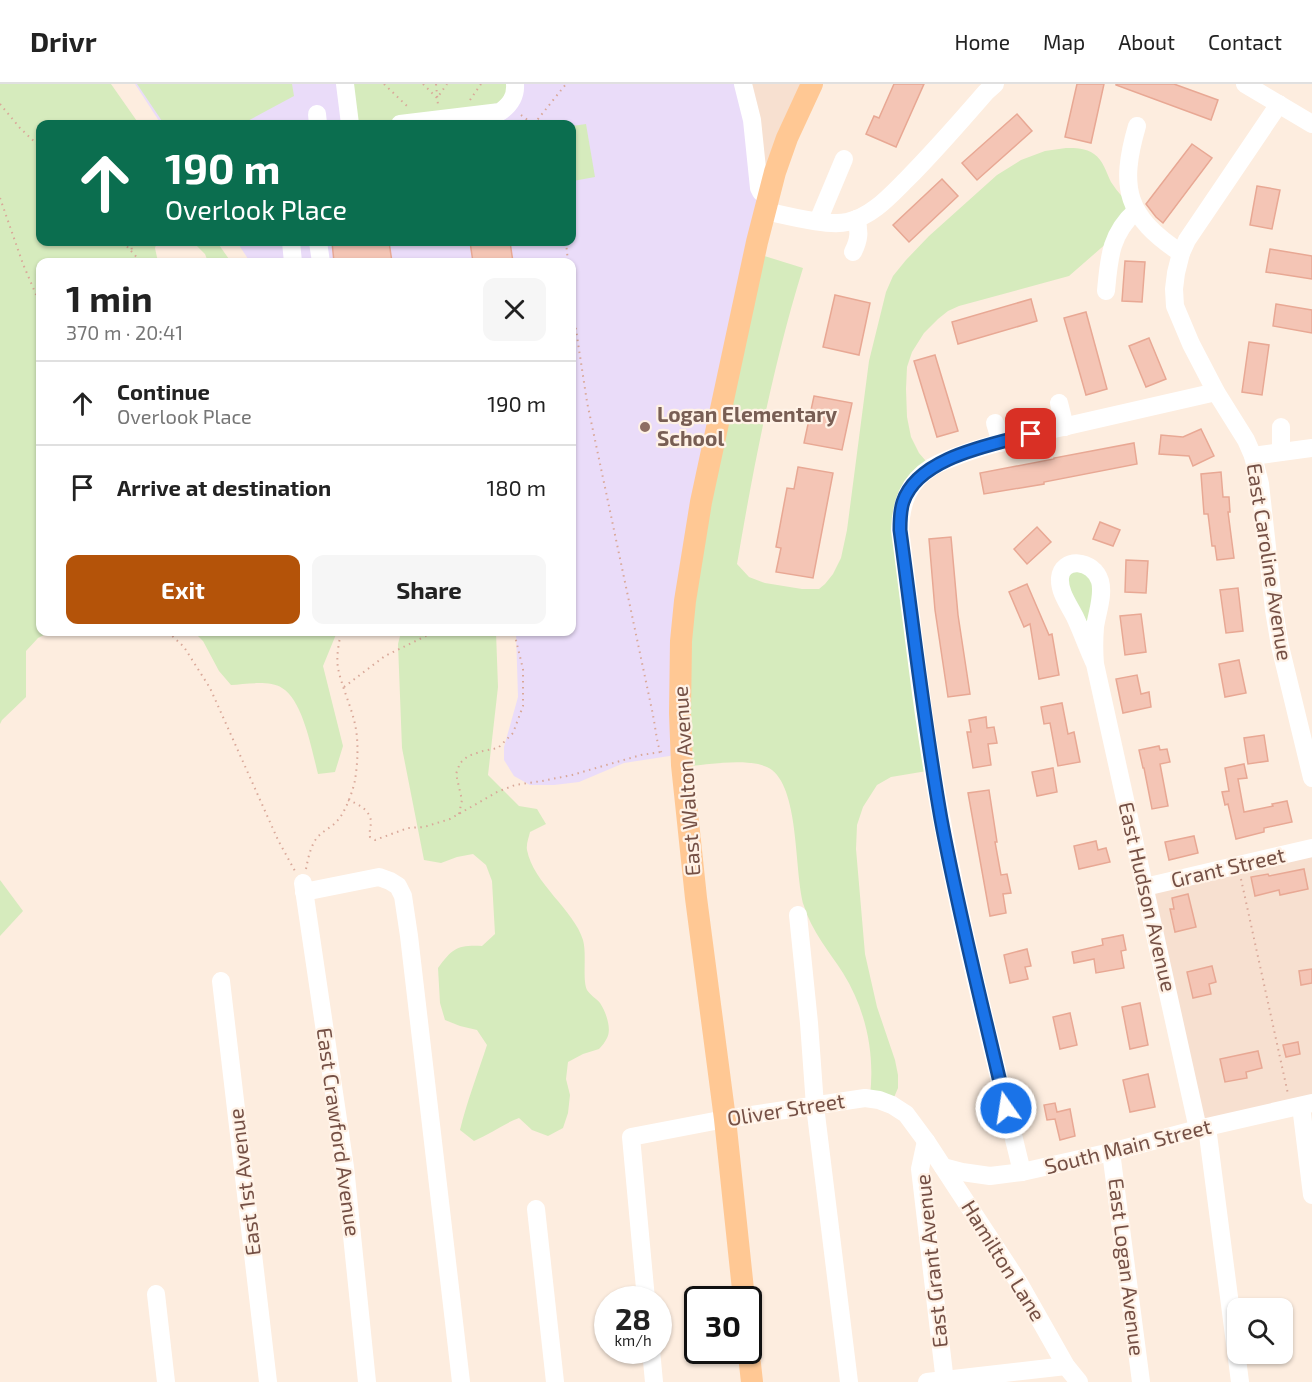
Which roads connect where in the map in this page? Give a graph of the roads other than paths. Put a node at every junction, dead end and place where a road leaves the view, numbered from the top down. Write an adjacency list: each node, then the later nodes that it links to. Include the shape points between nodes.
1 (345, 84): 8 (street)
2 (515, 84): 9 (street, via 513,100 500,112)
3 (743, 84): 13 (street, via 752,120 759,188)
4 (812, 84): 13 (main road, East Walton Avenue, via 787,138)
5 (995, 84): 15 (street, via 887,199)
6 (1252, 86): 7 (street)
7 (1279, 104): 10 (street); 18 (street, East Caroline Avenue)
8 (350, 120)
9 (440, 120)
10 (1312, 124)
11 (1137, 126): 14 (street, via 1128,172)
12 (844, 159): 16 (street)
13 (767, 204): 16 (street); 37 (main road, East Walton Avenue, via 701,502 681,640 682,765)
14 (1136, 212): 18 (street, via 1158,237); 19 (street, via 1116,235)
15 (856, 219): 16 (street, via 846,223); 17 (street, via 860,237)
16 (818, 221)
17 (853, 252)
18 (1181, 253): 20 (street, East Caroline Avenue, via 1174,288 1175,306)
19 (1106, 291)
20 (1216, 392): 23 (street); 28 (street, East Caroline Avenue)
21 (1059, 403): 23 (street)
22 (995, 423): 25 (street)
23 (1065, 427): 25 (street)
24 (1281, 427): 27 (street)
25 (1001, 442): 42 (street, via 931,468 918,479 903,500 900,530 942,820)
26 (1310, 443): 27 (street)
27 (1281, 453): 28 (street)
28 (1253, 456): 30 (street, East Caroline Avenue, via 1280,646)
29 (1095, 664): 29 (street, East Hudson Avenue, via 1093,645 1100,582 1096,572 1080,563 1064,569 1060,586); 32 (street, East Hudson Avenue)
30 (1312, 778)
31 (1312, 848): 32 (street, Grant Street)
32 (1145, 886): 38 (street, East Hudson Avenue)
33 (798, 915): 35 (street)
34 (221, 981): 54 (street, East 1st Avenue)
35 (815, 1106): 37 (street, Oliver Street); 39 (street, Oliver Street, via 865,1098 879,1100 906,1114); 60 (street)
36 (1301, 1106): 38 (street, South Main Street); 43 (street)
37 (726, 1119): 45 (street, Oliver Street, via 631,1137); 46 (main road, East Walton Avenue)
38 (1202, 1128): 40 (street, South Main Street); 64 (street, East Hudson Avenue)
39 (926, 1141): 41 (street, Hamilton Lane); 52 (street, East Grant Avenue, via 920,1169)
40 (1111, 1152): 42 (street, South Main Street); 63 (street, East Logan Avenue)
41 (943, 1167): 42 (street, South Main Street, via 990,1176); 50 (street, Hamilton Lane, via 1019,1283)
42 (1022, 1172)
43 (1312, 1195)
44 (536, 1209): 57 (street)
45 (645, 1286)
46 (743, 1286)
47 (156, 1294): 53 (street)
48 (652, 1364): 58 (street)
49 (750, 1364): 59 (main road)
50 (1066, 1366): 51 (street); 62 (street, Hamilton Lane)
51 (1040, 1375): 52 (street)
52 (945, 1381): 61 (street)
53 (166, 1382)
54 (268, 1382)
55 (367, 1382): 56 (street, East Crawford Avenue, via 345,1167 303,888 379,877 398,886 403,896)
56 (461, 1382)
57 (555, 1382)
58 (654, 1382)
59 (752, 1382)
60 (849, 1382)
61 (927, 1382)
62 (1079, 1382)
63 (1141, 1382)
64 (1240, 1382)

